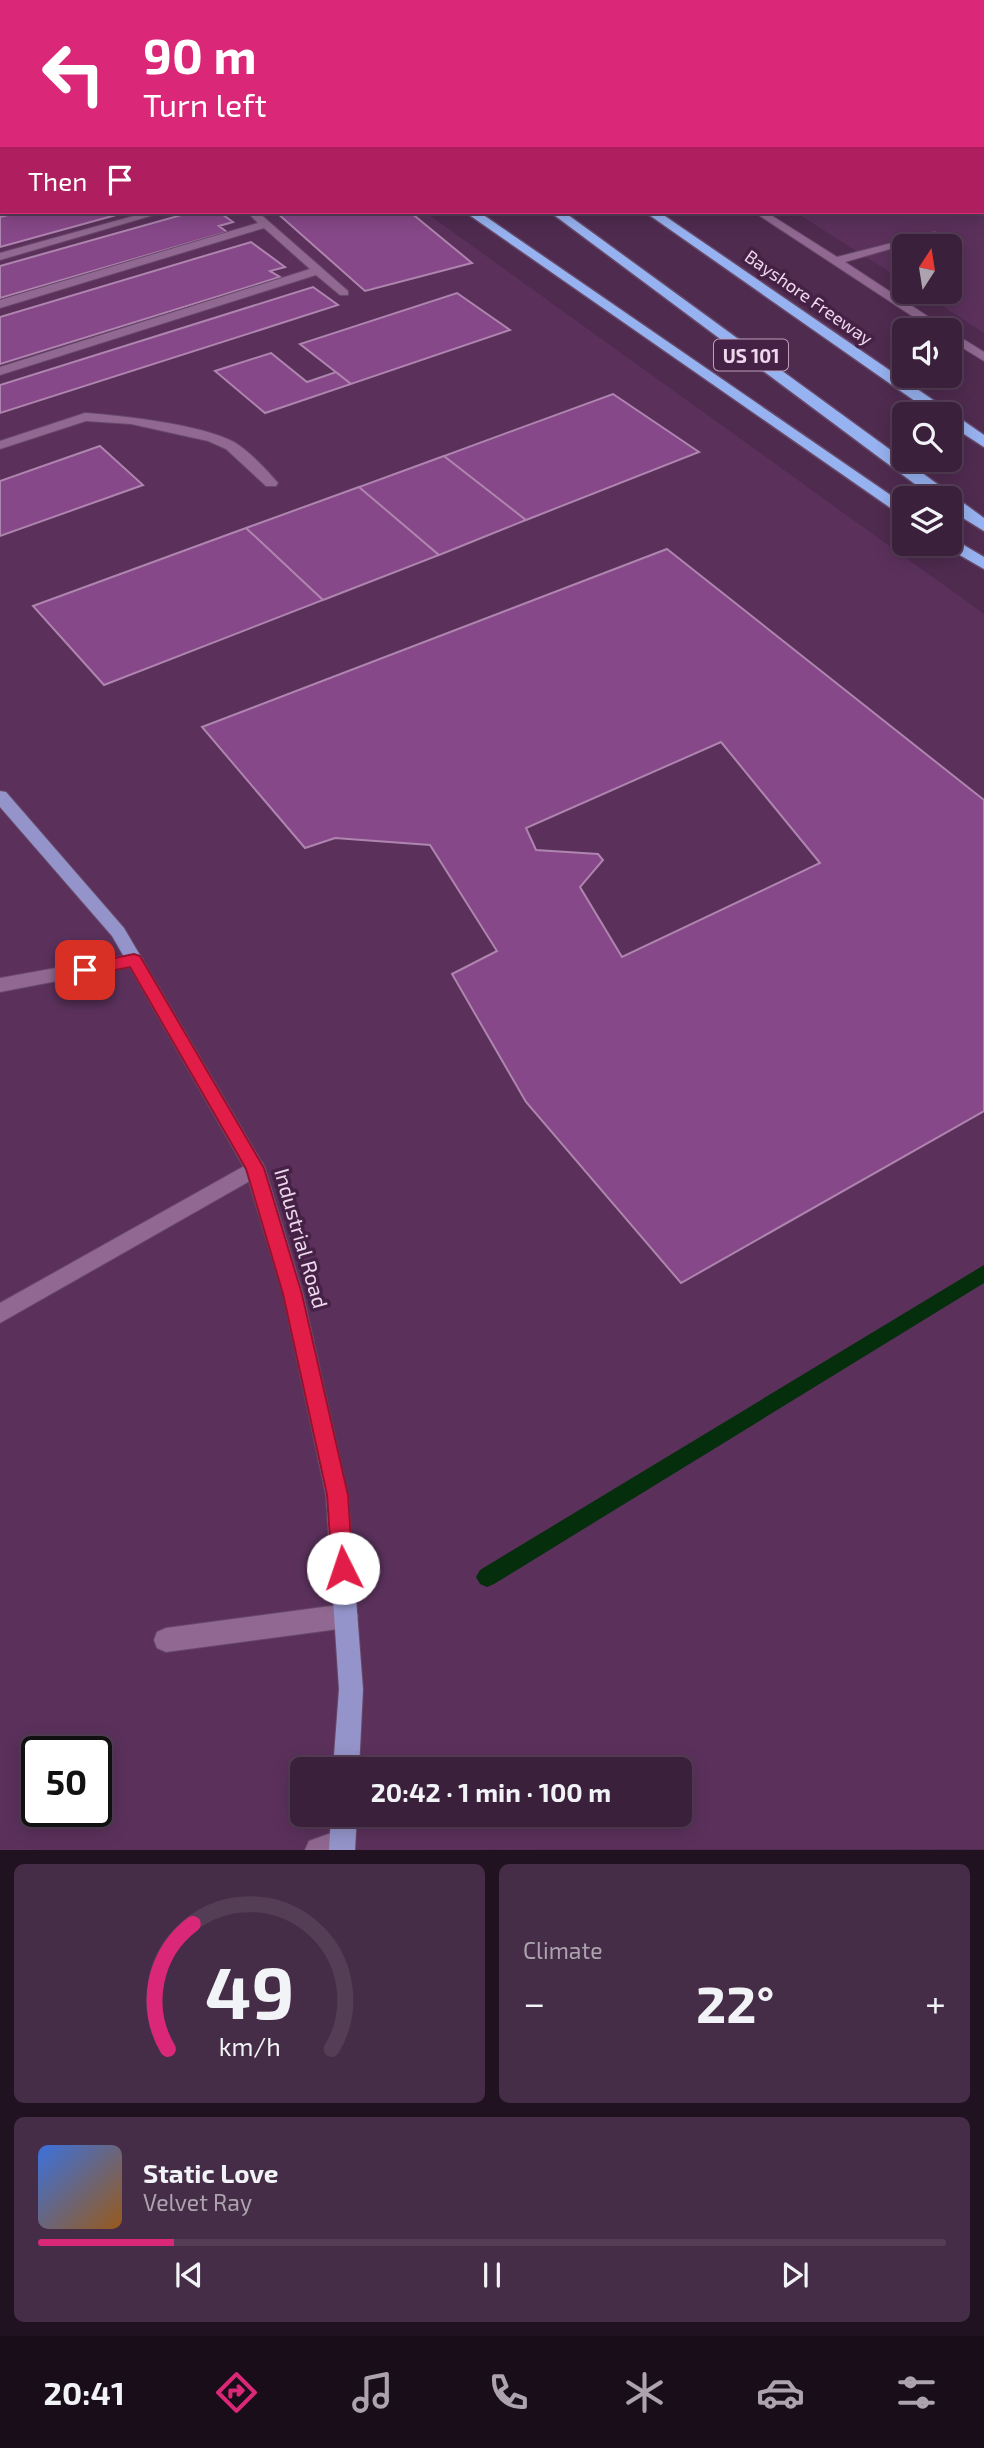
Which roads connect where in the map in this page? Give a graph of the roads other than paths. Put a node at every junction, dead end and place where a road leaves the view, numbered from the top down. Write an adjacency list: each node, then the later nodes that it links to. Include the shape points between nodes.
1 (152, 214): 9 (street)
2 (254, 214): 7 (street)
3 (474, 214): 24 (highway)
4 (559, 214): 23 (highway, US 101)
5 (655, 214): 18 (highway, Bayshore Freeway / US 101)
6 (762, 214): 10 (street)
7 (266, 224): 11 (street); 13 (street)
8 (892, 245): 10 (street)
9 (0, 257)
10 (836, 261): 14 (street)
11 (319, 270): 12 (street); 17 (street)
12 (344, 293)
13 (0, 304)
14 (924, 318)
15 (962, 343): 16 (street)
16 (984, 357)
17 (0, 371)
18 (926, 402)
19 (962, 426): 20 (highway)
20 (984, 442)
21 (0, 445): 22 (street, via 85,417 131,420 231,446)
22 (271, 483)
23 (929, 486)
24 (892, 504)
25 (962, 510): 26 (highway, US 101)
26 (984, 526)
27 (962, 550): 28 (highway)
28 (984, 564)
29 (0, 796): 30 (main road, Industrial Road, via 118,932)
30 (134, 960): 31 (street); 32 (main road, Industrial Road)
31 (5, 985)
32 (255, 1168): 33 (street); 34 (main road, Industrial Road, via 293,1294 337,1495)
33 (0, 1314)
34 (346, 1616): 35 (street); 36 (main road, Industrial Road, via 351,1689)
35 (166, 1640)
36 (347, 1757)
37 (340, 1827): 38 (main road)
38 (334, 1847)

